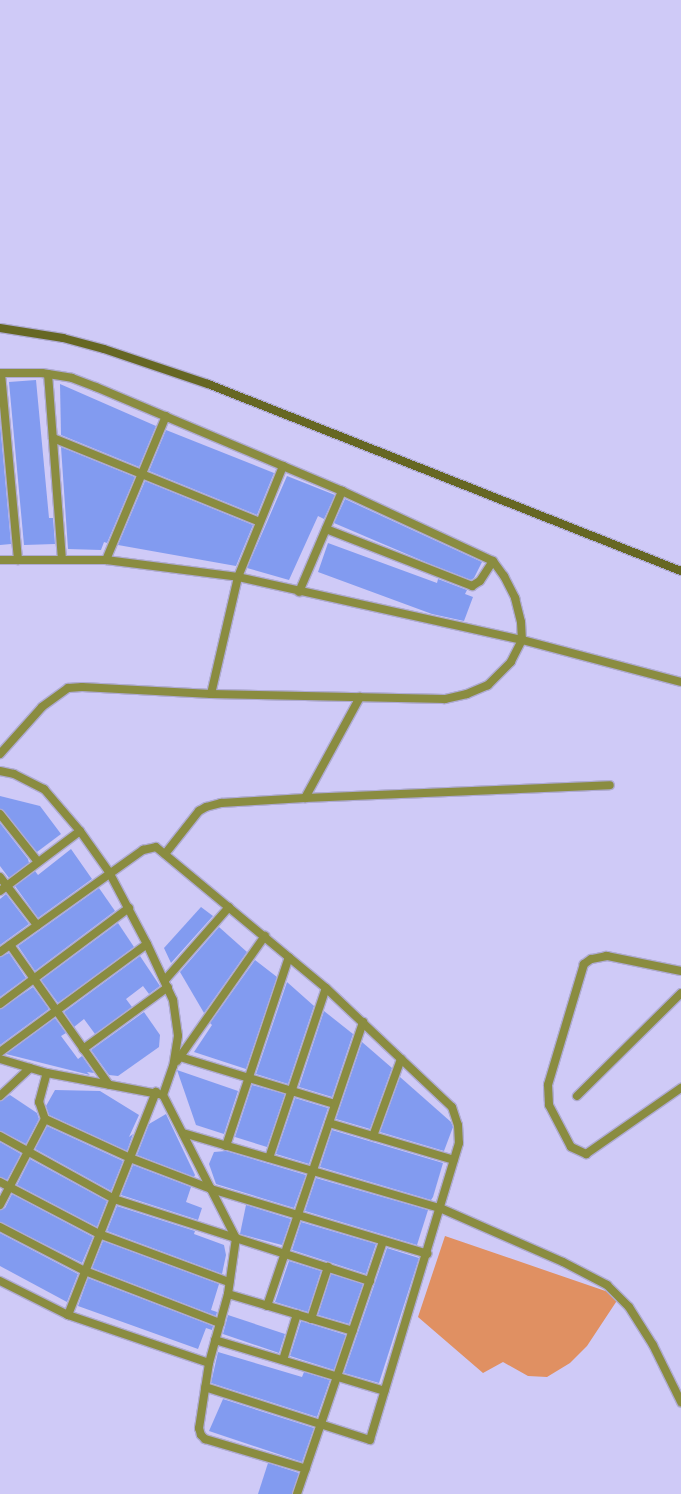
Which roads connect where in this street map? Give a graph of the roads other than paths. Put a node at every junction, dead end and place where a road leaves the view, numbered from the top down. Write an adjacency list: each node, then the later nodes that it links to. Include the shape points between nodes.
1 (0, 328): 16 (main road, via 63,338 104,348 208,384)
2 (0, 373): 3 (street, via 23,371); 13 (street)
3 (48, 374): 4 (street, via 72,378); 5 (street)
4 (166, 416): 6 (street); 7 (street)
5 (53, 438): 7 (street); 11 (street)
6 (283, 466): 8 (street); 9 (street)
7 (142, 474): 9 (street); 14 (street)
8 (342, 491): 10 (street); 15 (street)
9 (260, 522): 17 (street)
10 (326, 529): 15 (street, via 472,586 480,581); 18 (street)
11 (62, 559): 13 (street); 14 (street)
12 (0, 560): 13 (street)
13 (18, 560)
14 (106, 560): 17 (street)
15 (493, 561): 19 (street, via 515,598)
16 (681, 571)
17 (238, 577): 18 (street); 21 (street)
18 (299, 592): 19 (street)
19 (522, 640): 20 (street); 22 (street, via 511,662 500,675 488,685 467,694 445,699)
20 (681, 682)
21 (211, 694): 22 (street); 23 (street, via 68,688 42,707)
22 (360, 697): 26 (street)
23 (0, 754)
24 (0, 771): 28 (street, via 14,774 44,789)
25 (610, 784): 26 (street)
26 (306, 798): 29 (street, via 206,806 199,811)
27 (0, 814): 30 (street)
28 (80, 831): 30 (street); 31 (street)
29 (165, 854): 31 (street, via 156,847 150,847); 34 (street)
30 (38, 862): 33 (street)
31 (110, 872): 35 (street); 36 (street)
32 (0, 877): 33 (street)
33 (3, 888): 36 (street)
34 (229, 906): 37 (street); 44 (street)
35 (129, 908): 38 (street); 43 (street)
36 (37, 925): 39 (street)
37 (265, 936): 41 (street); 52 (street)
38 (147, 944): 44 (street); 48 (street)
39 (10, 945): 40 (street); 43 (street)
40 (0, 952)
41 (289, 956): 45 (street); 58 (street)
42 (681, 971): 60 (street, via 607,956 591,959 584,964 548,1085 549,1105 571,1147 586,1154)
43 (34, 979): 47 (street); 48 (street)
44 (167, 984): 50 (street); 55 (street, via 173,1000 178,1036)
45 (326, 988): 49 (street); 61 (street)
46 (681, 993): 64 (street)
47 (0, 1004)
48 (56, 1011): 50 (street); 51 (street)
49 (363, 1022): 54 (street); 65 (street)
50 (83, 1049): 59 (street)
51 (0, 1052)
52 (180, 1057): 55 (street); 58 (street)
53 (0, 1059): 56 (street)
54 (401, 1059): 70 (street); 75 (street, via 452,1107 460,1136)
55 (173, 1066): 62 (street)
56 (30, 1068): 57 (street); 63 (street)
57 (47, 1073): 59 (street); 66 (street, via 39,1102)
58 (248, 1078): 61 (street); 71 (street)
59 (109, 1085): 62 (street)
60 (681, 1088)
61 (292, 1091): 65 (street); 74 (street)
62 (160, 1094): 68 (street); 73 (street)
63 (0, 1096)
64 (577, 1096)
65 (335, 1104): 67 (street)
66 (45, 1119): 72 (street); 73 (street)
67 (329, 1123): 70 (street); 76 (street)
68 (183, 1133): 71 (street); 79 (street)
69 (0, 1136): 72 (street)
70 (374, 1136): 75 (street)
71 (226, 1146): 74 (street)
72 (29, 1150): 78 (street); 80 (street)
73 (130, 1158): 79 (street); 80 (street)
74 (269, 1158): 76 (street)
75 (454, 1160): 82 (street)
76 (313, 1171): 82 (street); 83 (street)
77 (0, 1182): 78 (street)
78 (10, 1187): 81 (street); 85 (street)
79 (211, 1189): 83 (street); 86 (street)
80 (114, 1199): 85 (street); 86 (street)
81 (0, 1205)
82 (440, 1208): 89 (street); 108 (street, via 563,1262 607,1285 629,1307 653,1345)
83 (297, 1217): 87 (street); 88 (street)
84 (0, 1227): 91 (street)
85 (99, 1234): 91 (street); 94 (street)
86 (236, 1238): 88 (street); 94 (street)
87 (383, 1242): 89 (street); 93 (street)
88 (285, 1254): 90 (street); 96 (street)
89 (426, 1254): 107 (street)
90 (328, 1267): 93 (street); 99 (street)
91 (85, 1271): 98 (street); 100 (street)
92 (0, 1281): 98 (street)
93 (370, 1281): 101 (street)
94 (229, 1282): 95 (street)
95 (228, 1294): 96 (street); 100 (street)
96 (267, 1306): 97 (street)
97 (297, 1314): 99 (street); 103 (street)
98 (68, 1315): 104 (street)
99 (311, 1319): 101 (street)
100 (220, 1323): 102 (street)
101 (352, 1331): 105 (street)
102 (215, 1340): 103 (street); 104 (street)
103 (283, 1360): 105 (street)
104 (209, 1363): 106 (street)
105 (337, 1377): 107 (street); 109 (street)
106 (205, 1387): 109 (street); 110 (street, via 199,1428 205,1439)
107 (385, 1392): 109 (street, via 370,1440)
108 (681, 1402)
109 (321, 1424): 110 (street)
110 (306, 1469): 111 (street)
111 (297, 1494)

